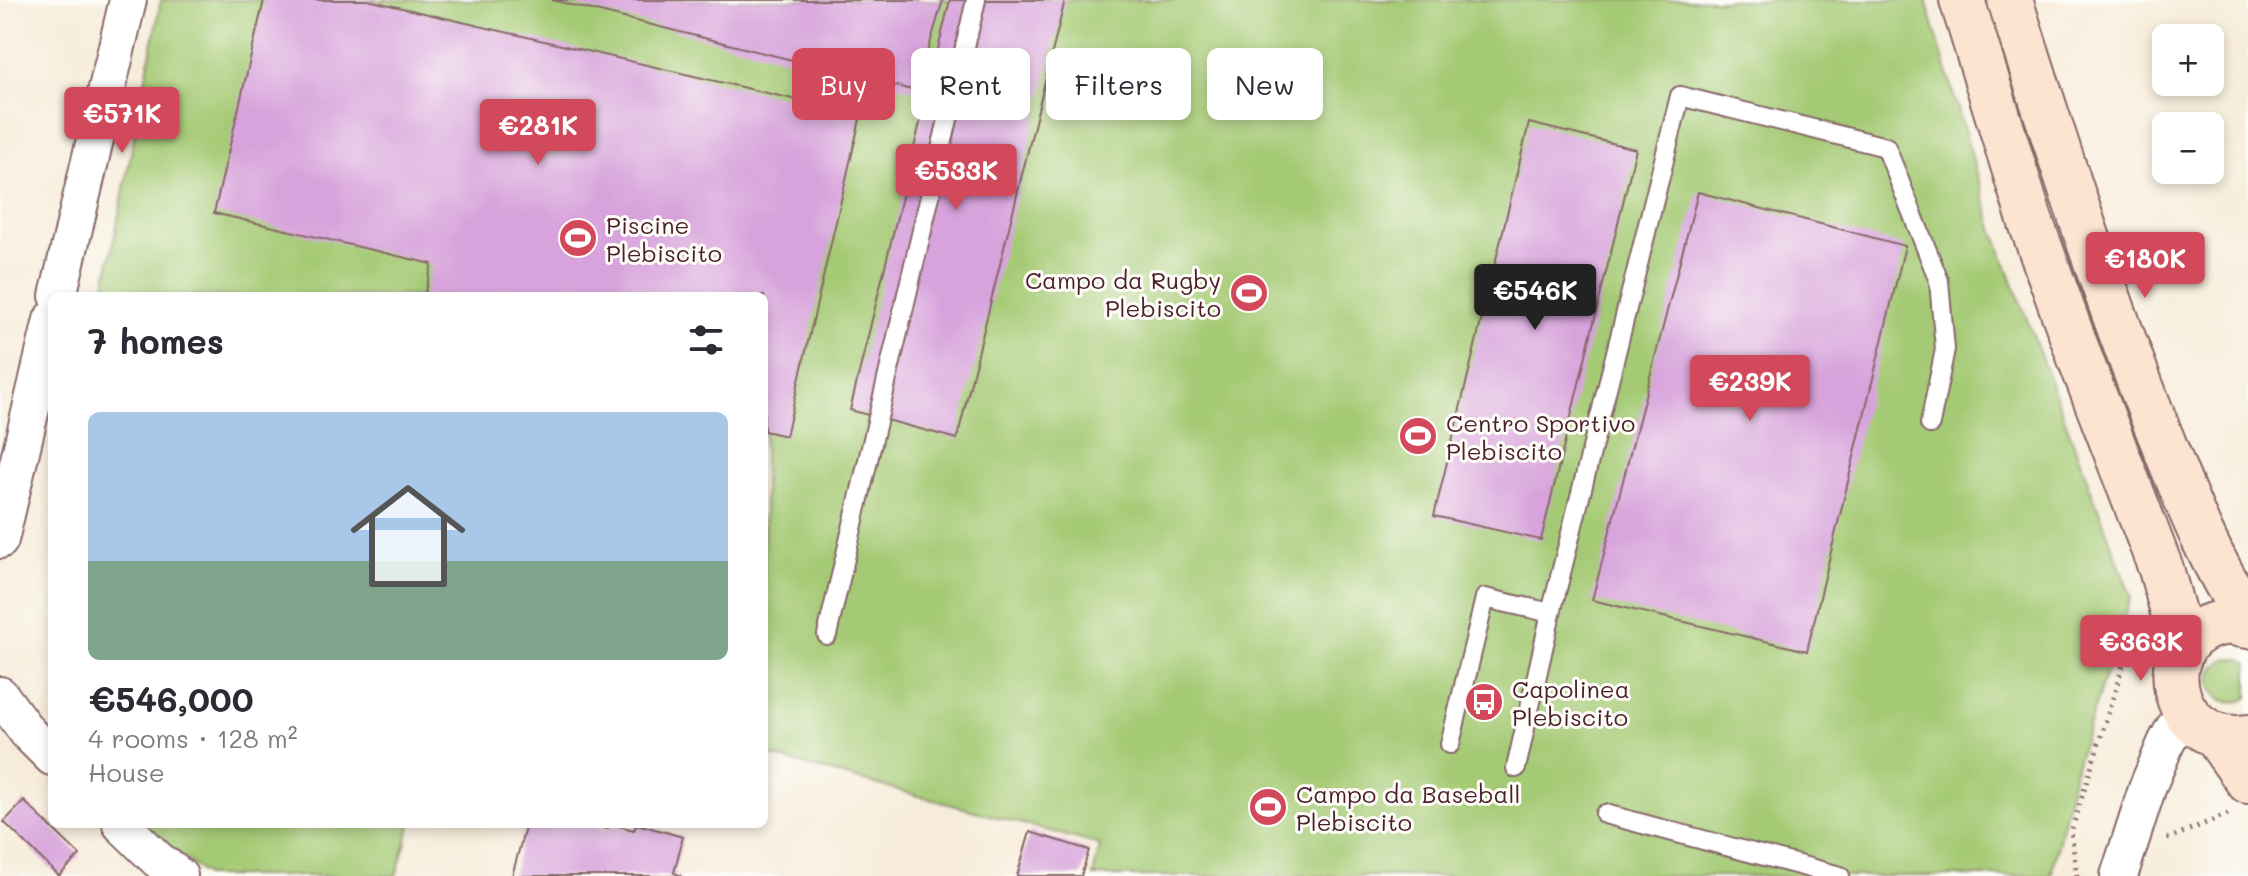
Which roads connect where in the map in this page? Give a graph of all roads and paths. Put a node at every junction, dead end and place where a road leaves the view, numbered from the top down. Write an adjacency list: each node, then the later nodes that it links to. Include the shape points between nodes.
1 (128, 0): 5 (street)
2 (976, 0): 13 (lane)
3 (1962, 0): 14 (main road, via 2030,220 2161,569 2177,626)
4 (2010, 0): 11 (main road, via 2125,346 2208,552)
5 (59, 292)
6 (48, 337): 8 (street)
7 (1930, 424): 9 (lane, via 1945,349 1939,281 1886,147 1680,96)
8 (0, 540)
9 (1551, 613): 17 (lane, via 1485,598); 19 (lane)
10 (2139, 614): 26 (path, via 2071,832)
11 (2248, 618)
12 (2248, 626): 14 (main road, via 2228,623 2201,632)
13 (827, 635)
14 (2179, 658): 16 (main road, via 2175,685 2180,704)
15 (0, 695): 18 (street)
16 (2218, 730): 20 (main road); 27 (street, via 2174,728 2148,786)
17 (1450, 744)
18 (48, 753)
19 (1516, 768)
20 (2242, 796): 23 (path)
21 (1605, 814): 24 (lane)
22 (125, 828): 25 (street)
23 (2157, 843)
24 (1830, 875)
25 (179, 876)
26 (2077, 876)
27 (2119, 876)

